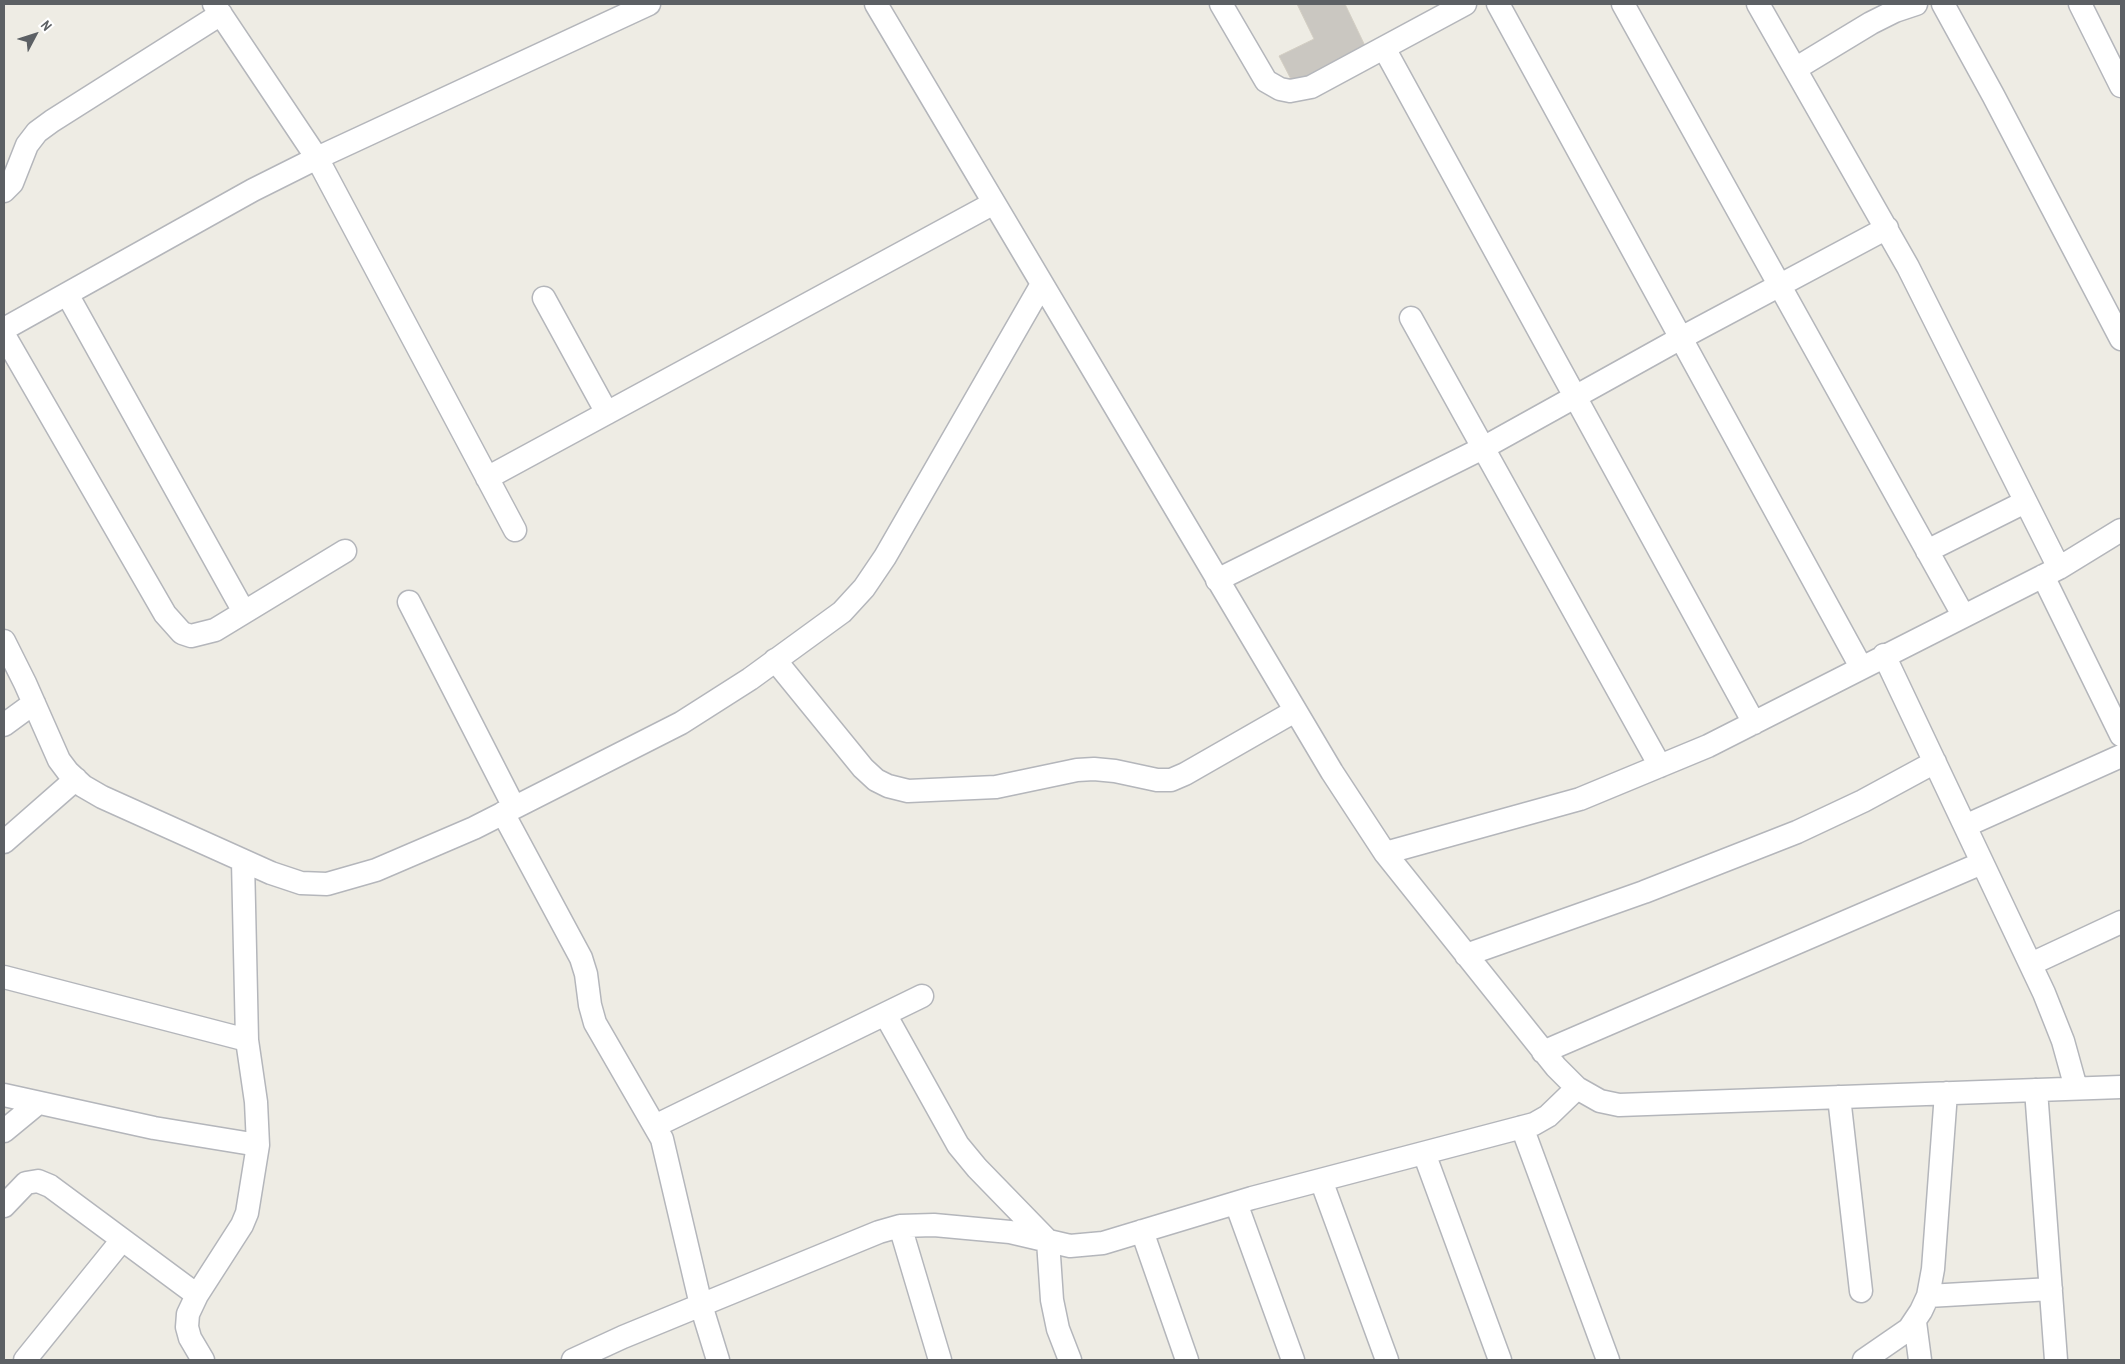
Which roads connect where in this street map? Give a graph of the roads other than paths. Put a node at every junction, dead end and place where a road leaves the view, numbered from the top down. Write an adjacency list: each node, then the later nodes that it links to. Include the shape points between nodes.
1 (649, 4): 15 (street)
2 (876, 4): 17 (street)
3 (1221, 4): 12 (street, via 1260,72 1280,90 1311,87)
4 (1466, 4): 12 (street)
5 (1498, 4): 26 (street)
6 (1624, 4): 20 (street)
7 (1758, 4): 13 (street)
8 (1916, 4): 13 (street, via 1871,23)
9 (1943, 4): 27 (street)
10 (2080, 4): 14 (street)
11 (218, 9): 15 (street); 16 (street, via 37,132 27,145 12,183)
12 (1384, 48): 28 (street)
13 (1795, 69): 18 (street)
14 (2121, 86)
15 (317, 158): 21 (street); 31 (street)
16 (4, 191)
17 (994, 203): 19 (street); 29 (street)
18 (1887, 228): 20 (street); 32 (street)
19 (1042, 284): 38 (street); 44 (street, via 864,588 842,612)
20 (1779, 286): 26 (street); 36 (street)
21 (67, 294): 24 (street); 40 (street)
22 (544, 298): 29 (street)
23 (1411, 318): 30 (street)
24 (4, 329)
25 (4, 335): 40 (street, via 172,623 182,633 191,636 215,630)
26 (1681, 338): 28 (street); 45 (street)
27 (2121, 339)
28 (1576, 398): 30 (street); 48 (street)
29 (607, 414): 31 (street)
30 (1483, 448): 38 (street); 53 (street)
31 (488, 478): 33 (street)
32 (2025, 502): 36 (street); 37 (street)
33 (515, 530)
34 (2121, 530): 37 (street)
35 (345, 551): 40 (street)
36 (1927, 551): 41 (street)
37 (2051, 572): 41 (street); 50 (street)
38 (1218, 580): 47 (street)
39 (409, 602): 55 (street)
40 (244, 612)
41 (1963, 615): 43 (street)
42 (4, 641): 46 (street)
43 (1884, 655): 45 (street); 52 (street)
44 (775, 660): 47 (street, via 863,768 876,780 908,791 996,787 1094,769 1171,780); 55 (street, via 681,723)
45 (1861, 667): 48 (street)
46 (34, 703): 49 (street); 54 (street, via 59,760)
47 (1295, 711): 58 (street)
48 (1754, 723): 53 (street)
49 (4, 725)
50 (2121, 735)
51 (2121, 756): 56 (street)
52 (1934, 762): 56 (street); 62 (street, via 1798,832 1644,892)
53 (1660, 766): 58 (street, via 1558,806)
54 (76, 779): 57 (street); 59 (street, via 102,797)
55 (508, 810): 59 (street, via 376,870 327,884 301,883); 77 (street, via 581,958 595,1023)
56 (1965, 826): 60 (street)
57 (4, 842)
58 (1385, 853): 62 (street)
59 (243, 861): 67 (street)
60 (1982, 862): 63 (street); 68 (street)
61 (2121, 922): 63 (street)
62 (1466, 955): 68 (street)
63 (2030, 964): 71 (street, via 2055,1019)
64 (4, 977): 67 (street)
65 (922, 996): 66 (street)
66 (886, 1014): 77 (street); 88 (street, via 958,1145)
67 (247, 1040): 80 (street)
68 (1543, 1052): 70 (street)
69 (2121, 1087): 71 (street)
70 (1577, 1088): 75 (street, via 1600,1101 1619,1105); 78 (street, via 1548,1116)
71 (2076, 1088): 72 (street)
72 (2036, 1090): 73 (street); 89 (street)
73 (1946, 1093): 75 (street); 92 (street, via 1933,1269)
74 (4, 1095): 76 (street)
75 (1839, 1097): 90 (street)
76 (38, 1103): 79 (street); 80 (street, via 154,1128)
77 (655, 1126): 93 (street, via 665,1151)
78 (1522, 1127): 81 (street); 105 (street)
79 (4, 1131)
80 (258, 1145): 91 (street, via 247,1213)
81 (1424, 1153): 82 (street); 104 (street)
82 (1320, 1180): 83 (street); 103 (street)
83 (1236, 1203): 86 (street); 102 (street)
84 (4, 1206): 87 (street, via 26,1183 38,1181 50,1186)
85 (900, 1226): 88 (street, via 968,1227); 93 (street); 99 (street)
86 (1142, 1231): 88 (street, via 1086,1246); 101 (street)
87 (122, 1240): 91 (street); 96 (street)
88 (1048, 1241): 100 (street, via 1052,1300 1058,1329)
89 (2051, 1289): 92 (street); 108 (street)
90 (1861, 1291)
91 (197, 1295): 95 (street, via 188,1314)
92 (1928, 1296): 94 (street)
93 (701, 1305): 97 (street); 98 (street)
94 (1915, 1322): 106 (street); 107 (street)
95 (192, 1355)
96 (25, 1360)
97 (573, 1360)
98 (718, 1360)
99 (940, 1360)
100 (1070, 1360)
101 (1188, 1360)
102 (1293, 1360)
103 (1387, 1360)
104 (1500, 1360)
105 (1608, 1360)
106 (1864, 1360)
107 (1920, 1360)
108 (2056, 1360)

